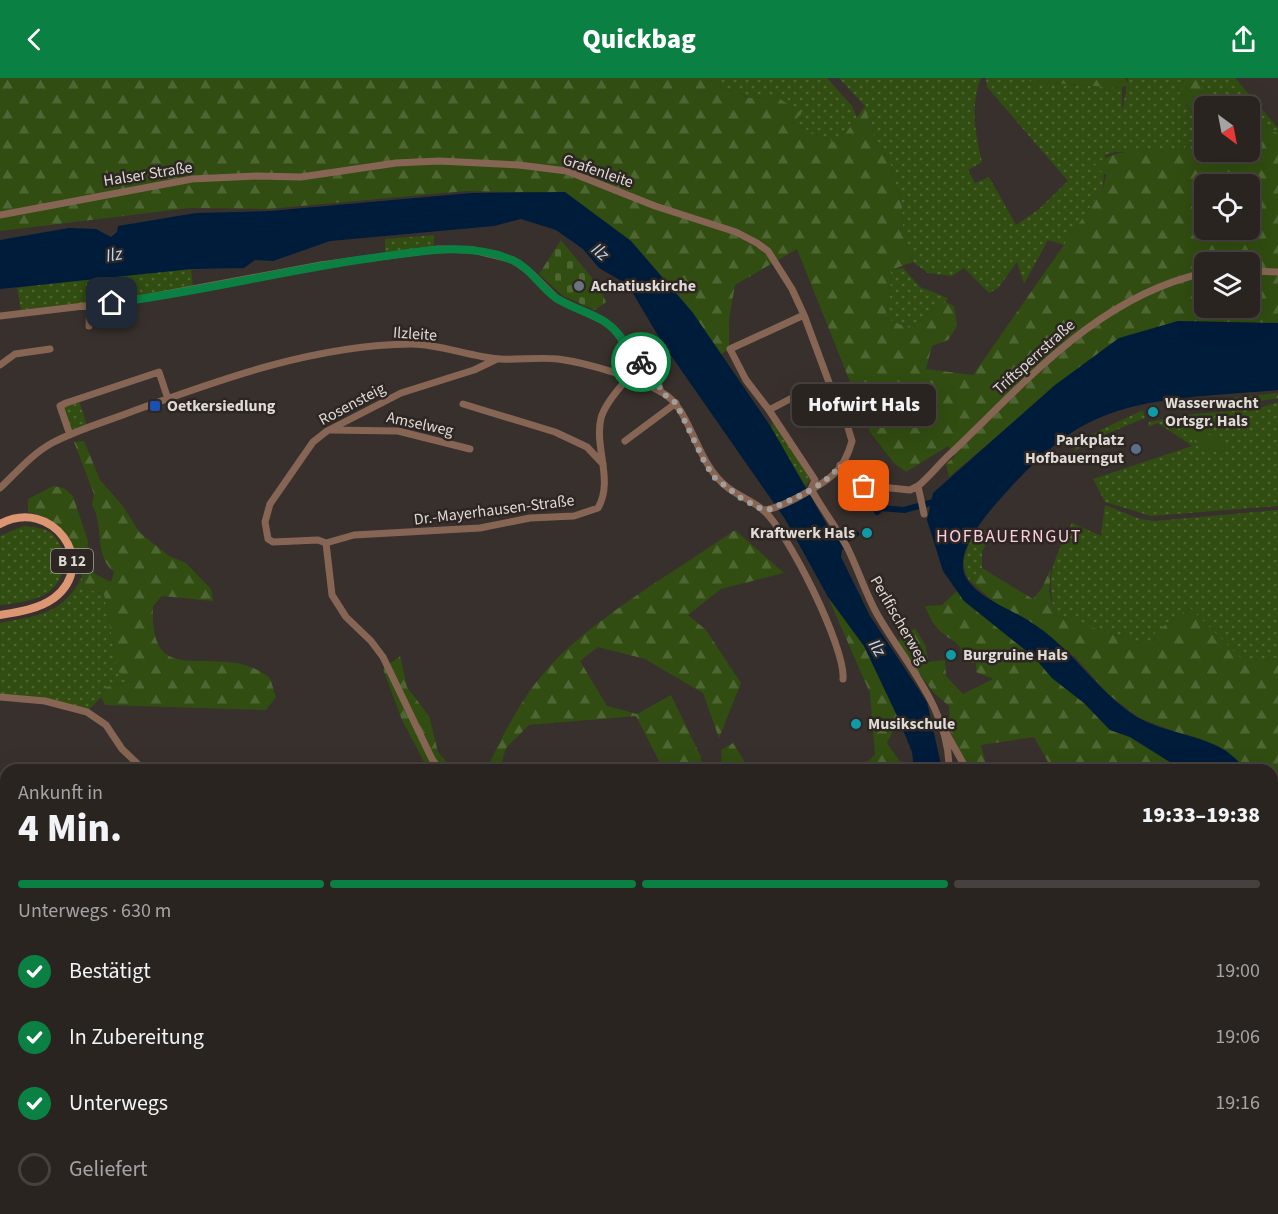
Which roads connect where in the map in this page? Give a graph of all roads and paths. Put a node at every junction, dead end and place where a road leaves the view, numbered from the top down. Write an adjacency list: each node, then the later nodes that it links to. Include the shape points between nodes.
1 (301, 177): 2 (street, Halser Straße, via 192,179); 7 (street, Grafenleite, via 439,160 567,171 757,243 768,251)
2 (0, 214)
3 (1260, 271): 4 (street)
4 (1278, 272)
5 (1194, 276): 27 (street, Triftsperrstraße, via 1133,298 1080,331)
6 (90, 306): 8 (street); 9 (street); 14 (street, via 199,290 279,272 438,249 473,250 513,260 557,299 604,321 656,376)
7 (804, 315): 19 (street, via 730,349 746,380); 25 (street, Grafenleite, via 852,441)
8 (0, 316)
9 (89, 326)
10 (51, 349): 12 (street, via 15,354)
11 (497, 359): 13 (street, Ilzleite, via 558,359); 15 (street, Ilzleite, via 416,344 377,345 294,359); 20 (street, Rosensteig, via 401,393)
12 (0, 365)
13 (627, 379): 14 (street, Ilzleite); 24 (street, Dr.-Mayerhausen-Straße, via 602,416)
14 (661, 392): 17 (street)
15 (168, 399): 21 (street, Ilzleite); 21 (street, via 159,372 60,406)
16 (790, 399): 19 (street)
17 (676, 403): 22 (street); 29 (street, via 715,478 741,498)
18 (463, 404): 24 (street, via 555,432 587,447)
19 (769, 410): 28 (street, Perlfischerweg, via 814,480)
20 (327, 431): 23 (street, Amselweg, via 398,431); 32 (street, Rosensteig, via 313,442 270,504 265,522 268,539 273,543)
21 (70, 435): 26 (street, Ilzleite, via 38,452)
22 (625, 441)
23 (470, 449)
24 (603, 464): 32 (street, Dr.-Mayerhausen-Straße, via 603,500 598,508 574,516 530,518 480,528 354,535)
25 (840, 465): 27 (street, via 851,484 910,490); 28 (street, via 834,474)
26 (1, 486)
27 (918, 486): 30 (street)
28 (811, 489): 29 (street); 36 (street, Perlfischerweg, via 841,536 877,613 925,690)
29 (767, 509): 34 (street, via 825,613 842,662)
30 (923, 511)
31 (0, 524): 33 (main road, B 12, via 17,517 40,518 63,536 72,561 66,584 53,598)
32 (326, 543): 38 (street, via 332,595 383,657)
33 (0, 615)
34 (843, 679)
35 (0, 697): 37 (street, via 45,701 87,712 106,725)
36 (941, 724): 39 (street, Perlfischerweg); 40 (street)
37 (138, 764)
38 (436, 764)
39 (949, 764)
40 (964, 764)

